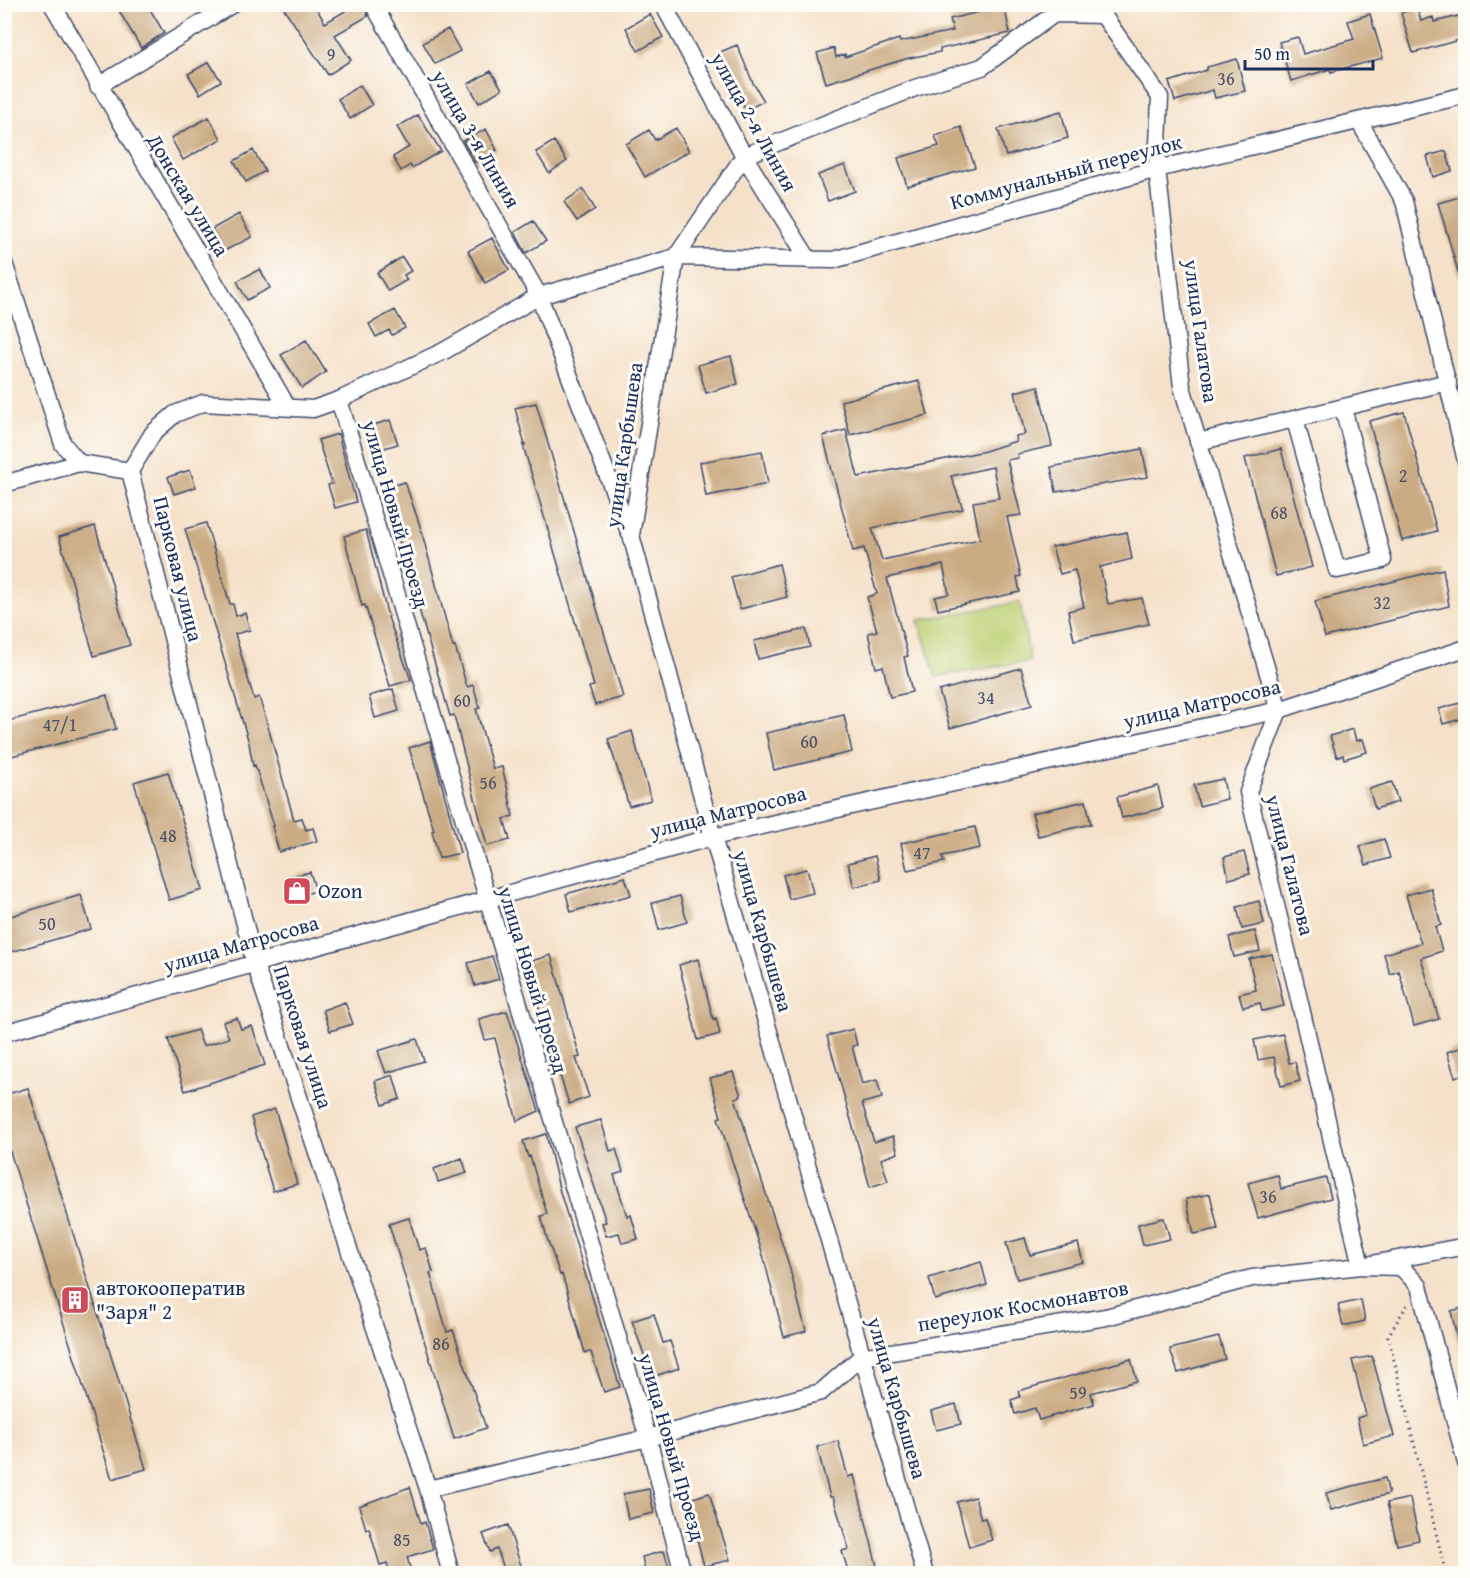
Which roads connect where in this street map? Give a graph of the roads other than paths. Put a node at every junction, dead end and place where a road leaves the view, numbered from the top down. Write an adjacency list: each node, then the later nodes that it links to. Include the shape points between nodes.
1 (52, 4): 6 (street, Донская улица)
2 (233, 4): 6 (street)
3 (373, 4): 14 (street, улица 3-я Линия)
4 (663, 4): 9 (street, улица 2-я Линия)
5 (1102, 10): 9 (street, via 1054,14 982,67 915,88); 10 (street, улица Галатова, via 1160,97)
6 (98, 86): 17 (street, Донская улица)
7 (1466, 95): 8 (street, Коммунальный переулок)
8 (1359, 121): 10 (street, Коммунальный переулок); 15 (street, via 1404,201)
9 (744, 156): 11 (street); 12 (street, улица 2-я Линия)
10 (1157, 169): 12 (street, Коммунальный переулок, via 833,260); 20 (street, улица Галатова, via 1182,387)
11 (676, 257): 12 (street, Коммунальный переулок); 14 (street, Коммунальный переулок); 25 (street, улица Карбышева)
12 (809, 260)
13 (4, 263): 22 (street, via 63,444)
14 (539, 296): 16 (street, Коммунальный переулок, via 444,351); 25 (street, улица 3-я Линия)
15 (1448, 382): 18 (street); 21 (street)
16 (339, 400): 17 (street, Коммунальный переулок, via 313,409); 29 (street, улица Новый Проезд)
17 (287, 406): 23 (street, Коммунальный переулок, via 203,404 175,414 153,434)
18 (1343, 408): 19 (street); 19 (street, via 1383,560 1337,570)
19 (1295, 420): 20 (street)
20 (1198, 442): 27 (street, улица Галатова)
21 (1466, 461)
22 (79, 463): 23 (street); 24 (street)
23 (130, 471): 30 (street, Парковая улица)
24 (4, 484)
25 (631, 535): 28 (street, улица Карбышева)
26 (1466, 648): 27 (street, улица Матросова)
27 (1279, 710): 28 (street, улица Матросова); 33 (street, улица Галатова, via 1248,792)
28 (713, 837): 29 (street, улица Матросова); 34 (street, улица Карбышева)
29 (485, 899): 30 (street, улица Матросова); 35 (street, улица Новый Проезд)
30 (255, 964): 31 (street, улица Матросова); 37 (street, Парковая улица)
31 (4, 1033)
32 (1466, 1246): 33 (street, переулок Космонавтов)
33 (1361, 1266): 34 (street, переулок Космонавтов, via 1251,1278 1106,1317); 36 (street, via 1401,1267 1419,1286)
34 (861, 1357): 35 (street, via 821,1392); 40 (street, улица Карбышева)
35 (648, 1438): 37 (street); 39 (street, улица Новый Проезд)
36 (1466, 1463)
37 (428, 1489): 38 (street, Парковая улица)
38 (452, 1574)
39 (684, 1574)
40 (925, 1574)

